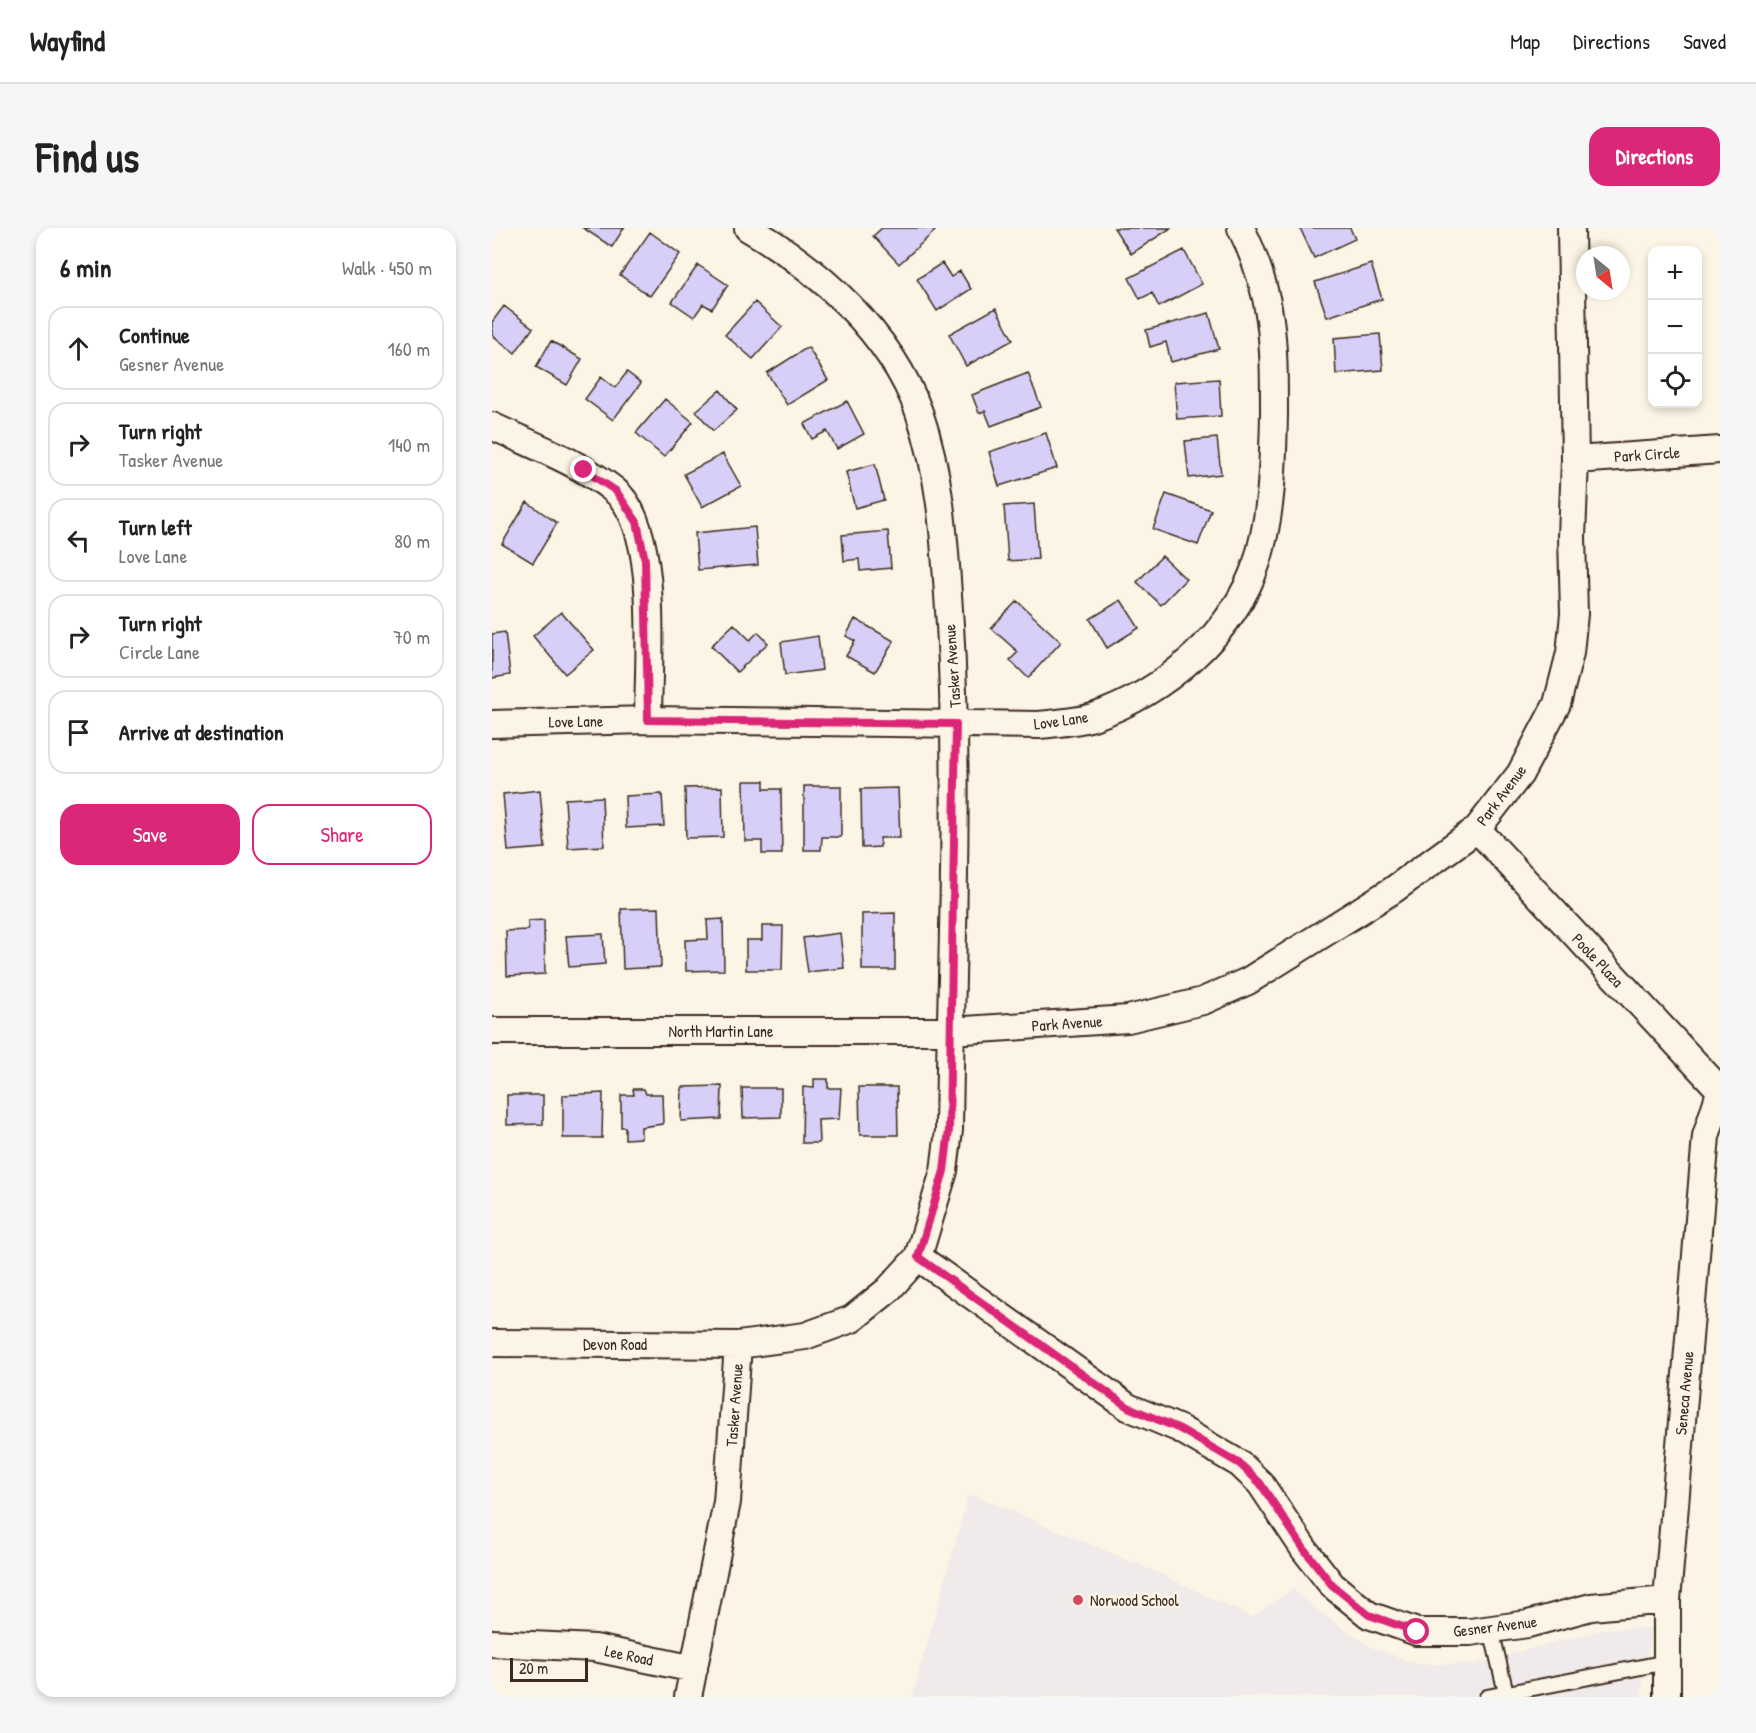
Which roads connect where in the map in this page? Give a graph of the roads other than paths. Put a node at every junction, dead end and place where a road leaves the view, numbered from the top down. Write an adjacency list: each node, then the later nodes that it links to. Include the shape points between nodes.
1 (748, 228): 9 (street, Tasker Avenue, via 784,249 867,325 888,354 918,411 936,471 946,541)
2 (1240, 228): 9 (street, Love Lane, via 1266,290 1272,319 1274,383 1268,514 1257,563 1245,589 1200,650 1151,690 1121,706 1090,718 1039,725)
3 (1571, 228): 6 (street, Park Avenue)
4 (492, 426): 7 (street, via 584,470 616,491 637,522 647,582)
5 (1720, 450): 6 (street, Park Circle)
6 (1575, 460): 10 (street, Park Avenue, via 1574,614 1570,653 1557,704 1520,774)
7 (648, 720): 8 (street, Love Lane); 9 (street, Love Lane)
8 (492, 723)
9 (956, 724): 12 (street, Tasker Avenue)
10 (1477, 829): 12 (street, Park Avenue, via 1301,950 1248,981 1203,1001 1128,1019); 13 (street, Poole Plaza)
11 (492, 1031): 12 (street, North Martin Lane)
12 (950, 1031): 14 (street, Tasker Avenue, via 949,1130 944,1171)
13 (1720, 1091): 17 (street, Seneca Avenue, via 1706,1136)
14 (918, 1257): 16 (street, Tasker Avenue, via 888,1290 852,1319 805,1335); 18 (street, Gesner Avenue, via 1128,1407 1180,1429 1240,1464 1260,1483 1332,1585 1369,1615 1417,1632)
15 (492, 1343): 16 (street, Devon Road)
16 (738, 1345): 21 (street, Tasker Avenue, via 727,1502)
17 (1667, 1600): 18 (street, Gesner Avenue, via 1591,1607 1528,1624); 20 (street, Seneca Avenue)
18 (1491, 1629): 22 (lane)
19 (492, 1643): 21 (street, Lee Road, via 595,1648)
20 (1667, 1662): 22 (lane); 25 (street, Seneca Avenue)
21 (694, 1669): 23 (street, Tasker Avenue)
22 (1506, 1694): 24 (lane)
23 (688, 1697)
24 (1487, 1697)
25 (1667, 1697)

